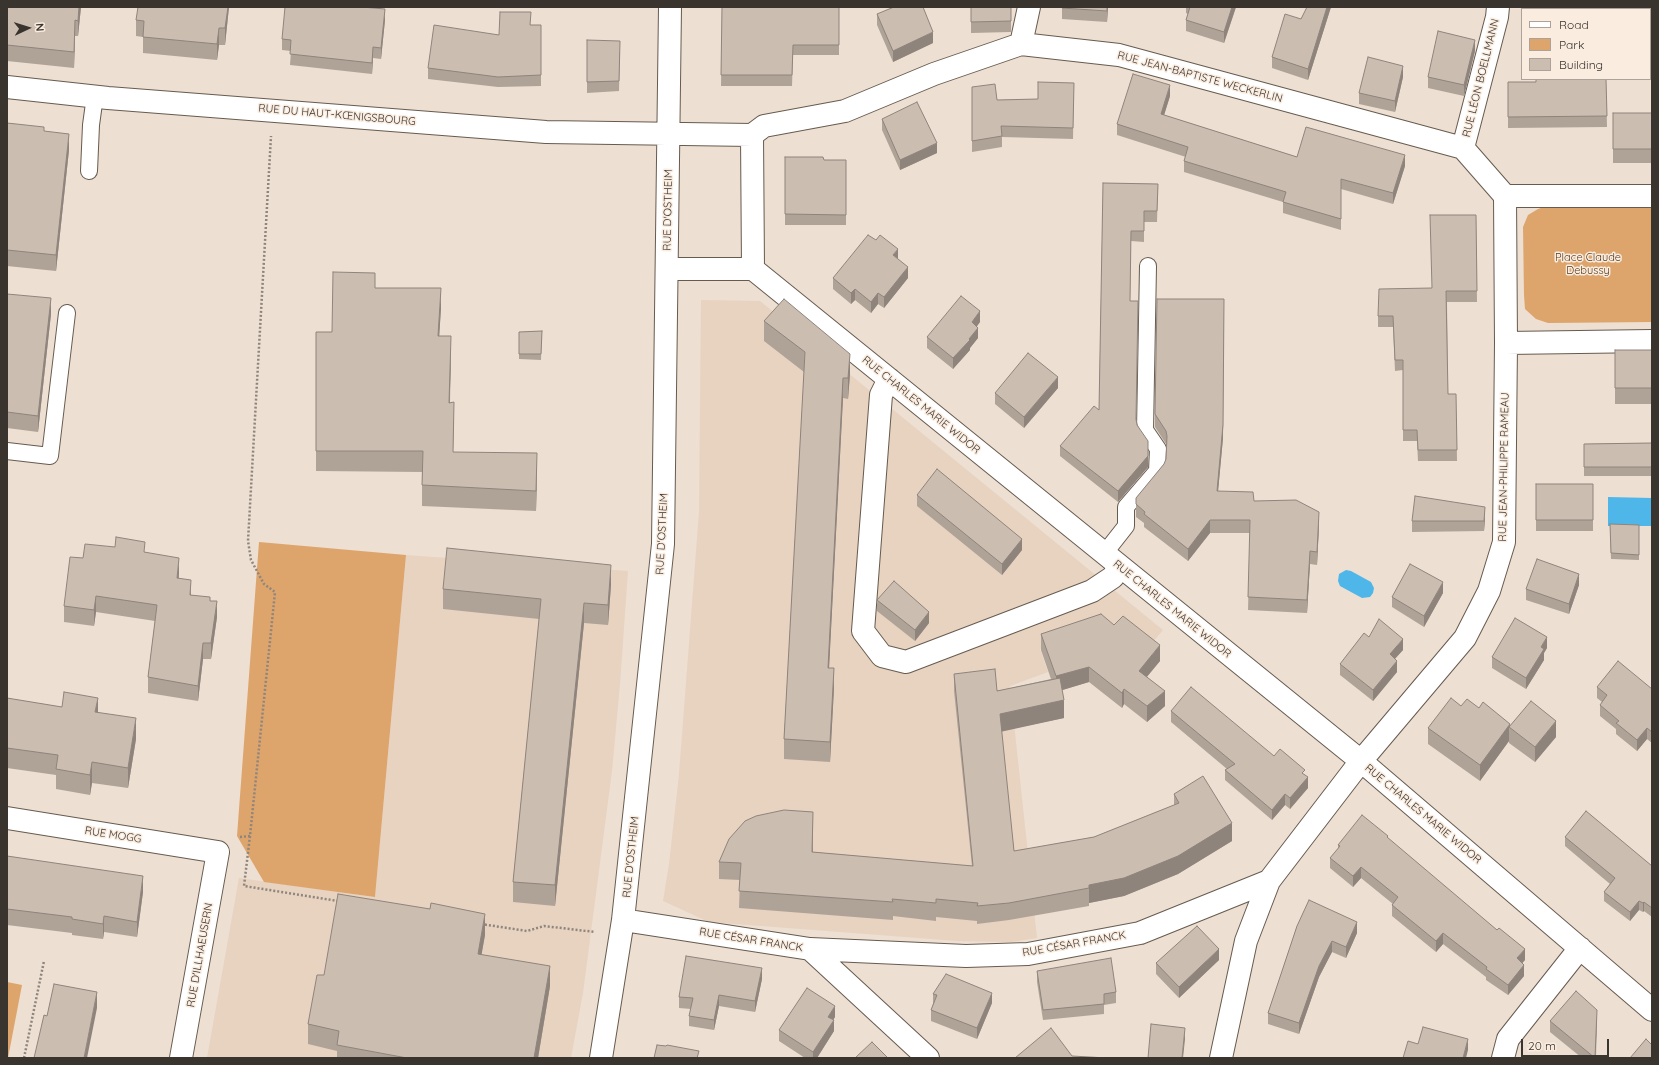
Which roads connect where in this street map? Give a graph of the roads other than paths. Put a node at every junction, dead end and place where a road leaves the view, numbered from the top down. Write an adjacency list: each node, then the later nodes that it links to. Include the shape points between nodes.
1 (670, 7): 7 (street, RUE D'OSTHEIM)
2 (1029, 7): 4 (street)
3 (1498, 7): 9 (street, RUE LÉON BOELLMANN)
4 (1021, 44): 8 (street, RUE JEAN-BAPTISTE WECKERLIN, via 934,74 845,111 764,126); 9 (street, RUE JEAN-BAPTISTE WECKERLIN, via 1119,55)
5 (7, 87): 6 (street, RUE DU HAUT-KŒNIGSBOURG)
6 (95, 96): 7 (street, RUE DU HAUT-KŒNIGSBOURG, via 546,132); 10 (lane)
7 (668, 134): 8 (street); 15 (street, RUE D'OSTHEIM)
8 (752, 135): 14 (street)
9 (1463, 148): 11 (street)
10 (89, 171)
11 (1504, 196): 12 (street); 18 (street)
12 (1652, 196)
13 (1148, 266): 21 (lane, via 1145,430 1158,449 1157,471 1126,506 1126,526)
14 (753, 269): 15 (street); 19 (street, RUE CHARLES MARIE WIDOR)
15 (667, 270): 26 (street, RUE D'OSTHEIM, via 664,544)
16 (67, 313): 20 (lane, via 50,456)
17 (1652, 341): 18 (street)
18 (1506, 343): 22 (street, RUE JEAN-PHILIPPE RAMEAU, via 1504,542 1489,591 1465,638)
19 (889, 379): 21 (street, RUE CHARLES MARIE WIDOR); 21 (street, via 881,395 863,631 882,656 906,662 1092,591 1113,577)
20 (7, 451)
21 (1112, 560): 22 (street, RUE CHARLES MARIE WIDOR)
22 (1361, 761): 25 (street); 27 (street, RUE CHARLES MARIE WIDOR)
23 (7, 818): 24 (street, RUE MOGG)
24 (218, 852): 30 (street, RUE D'ILLHAEUSERN)
25 (1269, 881): 28 (street, RUE CÉSAR FRANCK, via 1140,933 1028,954 966,956); 33 (street, via 1246,941)
26 (622, 927): 28 (street, RUE CÉSAR FRANCK); 31 (street, RUE D'OSTHEIM)
27 (1580, 948): 29 (street, RUE CHARLES MARIE WIDOR); 34 (street, via 1508,1039)
28 (810, 949): 32 (street)
29 (1652, 1010)
30 (181, 1058)
31 (601, 1058)
32 (928, 1058)
33 (1221, 1058)
34 (1503, 1058)

